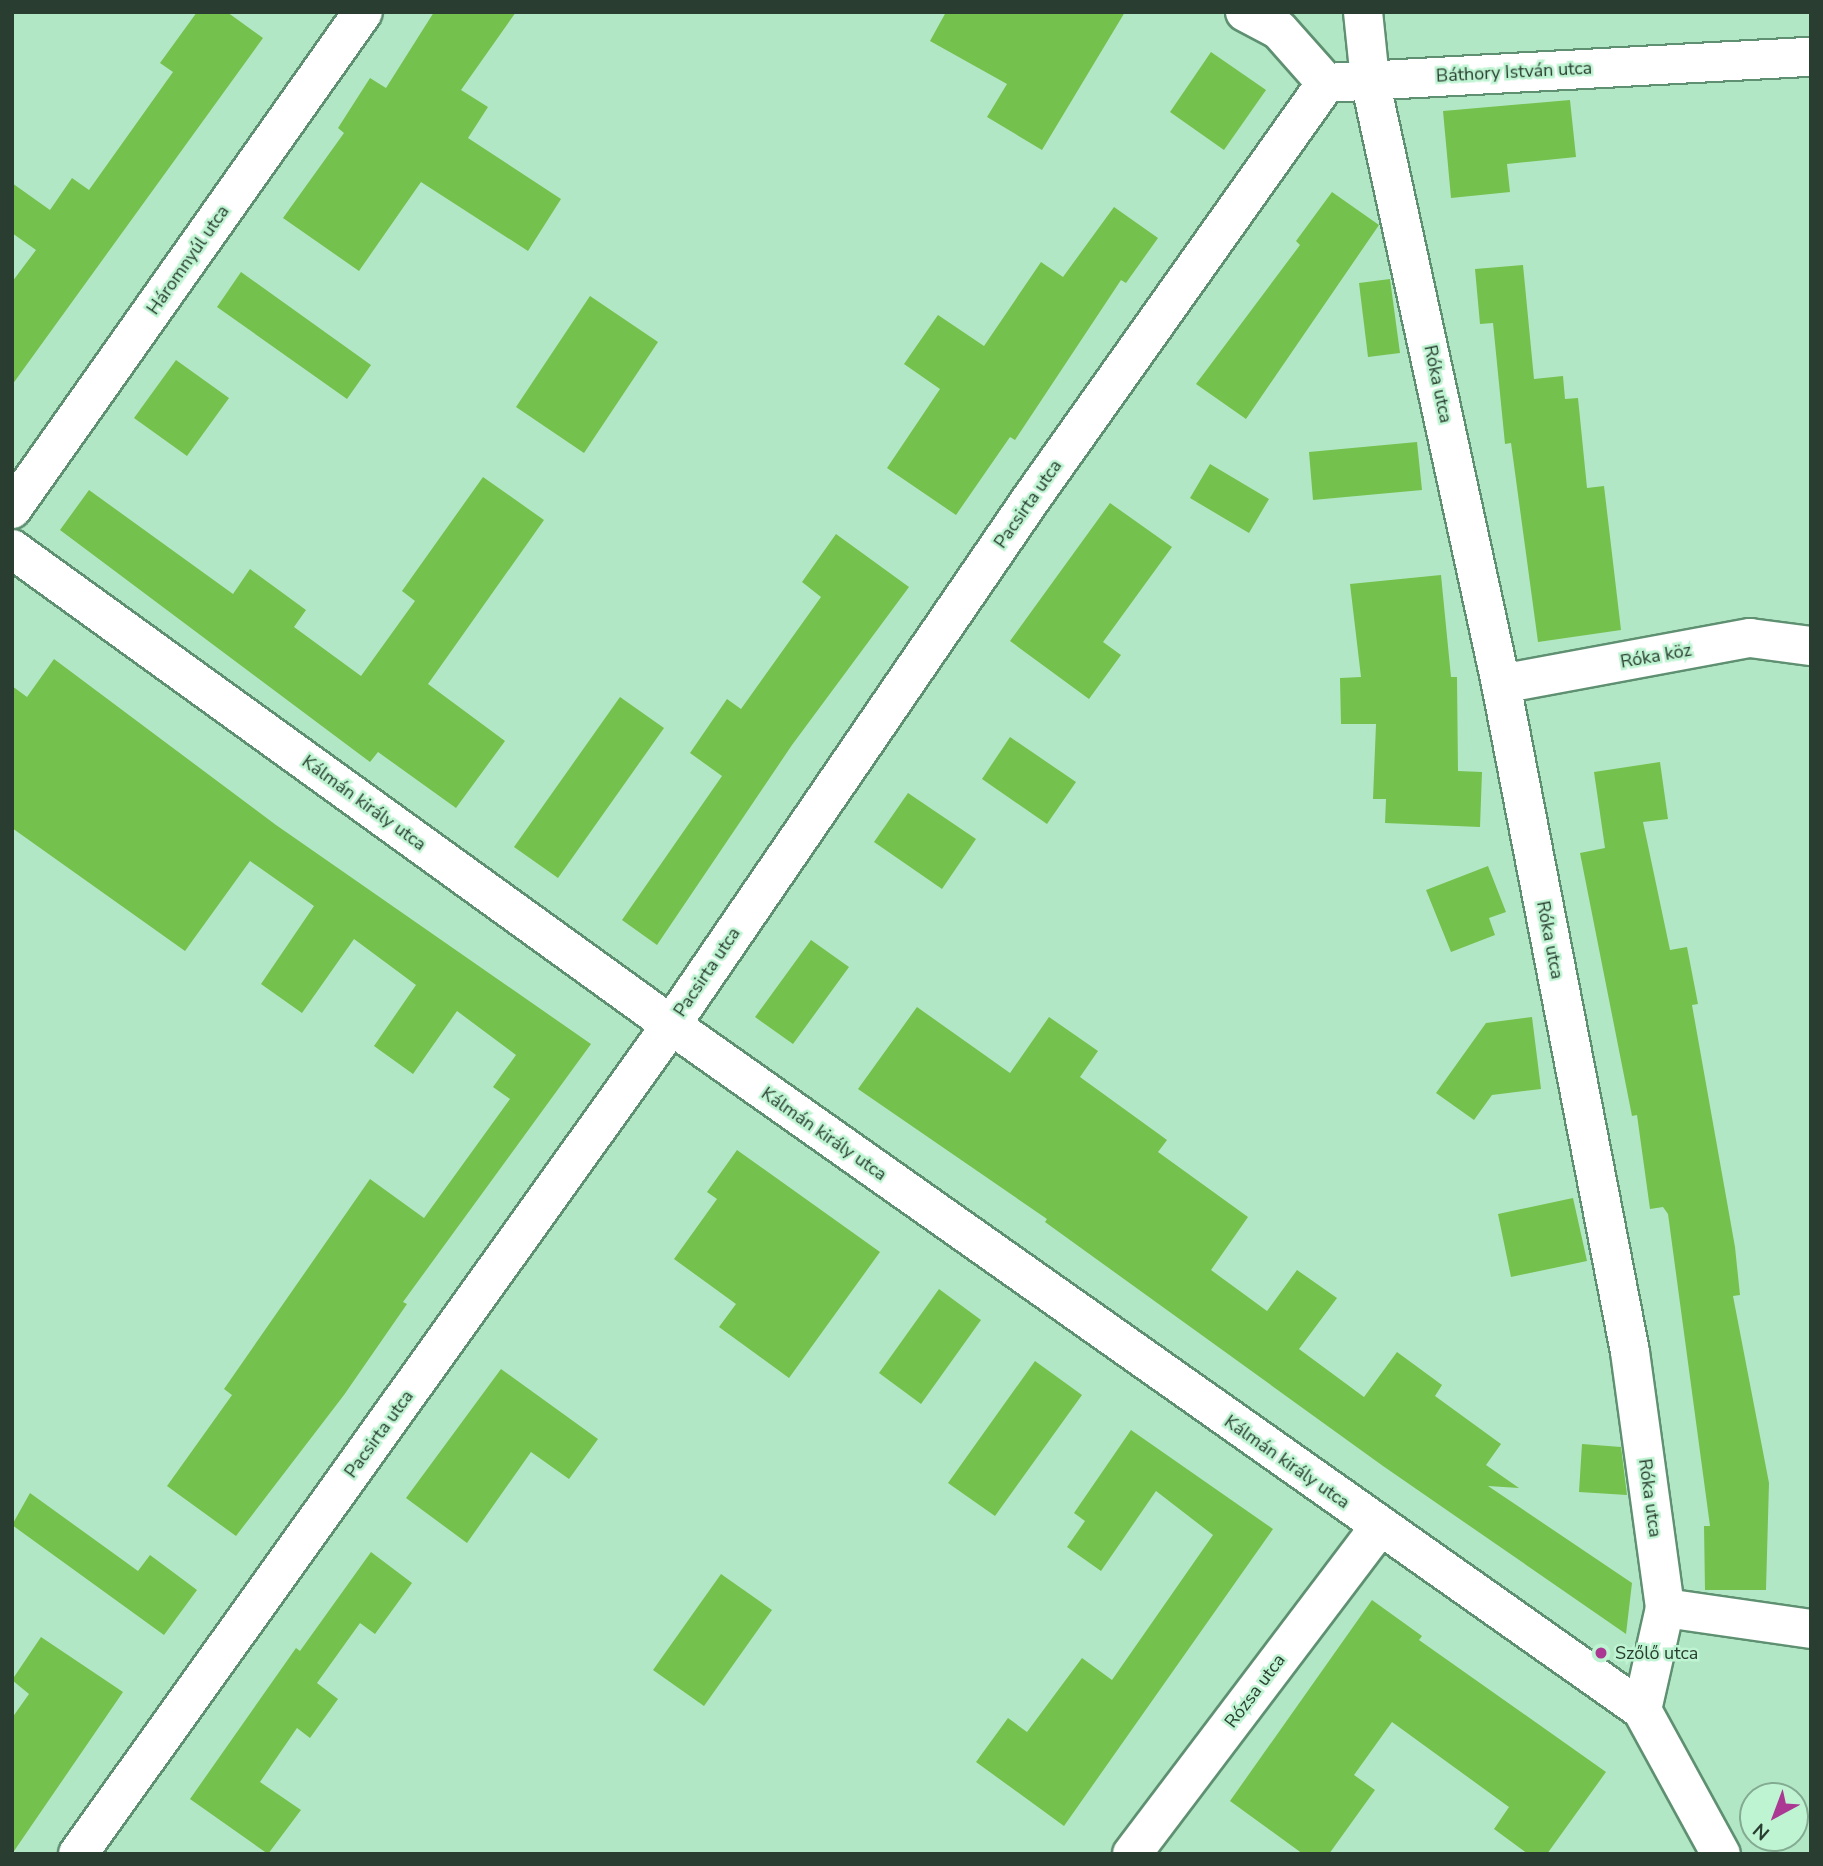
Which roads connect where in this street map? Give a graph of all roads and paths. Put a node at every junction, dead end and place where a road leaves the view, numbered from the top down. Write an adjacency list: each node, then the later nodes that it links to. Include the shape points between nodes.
1 (363, 12): 7 (street, Háromnyúl utca)
2 (1245, 12): 6 (street, via 1279,30)
3 (1363, 12): 5 (street, Róka utca)
4 (1811, 57): 5 (street, Báthory István utca)
5 (1370, 80): 6 (street, Báthory István utca); 10 (street, Róka utca)
6 (1326, 83): 11 (street, Pacsirta utca, via 1031,499)
7 (12, 509)
8 (12, 549): 11 (street, Kálmán király utca)
9 (1811, 646): 10 (street, Róka köz, via 1750,638)
10 (1501, 684): 13 (street, Róka utca, via 1630,1352)
11 (671, 1025): 12 (street, Kálmán király utca); 16 (street, Pacsirta utca)
12 (1379, 1527): 15 (street, Kálmán király utca); 17 (street, Rózsa utca)
13 (1665, 1608): 14 (street); 15 (street, Róka utca)
14 (1811, 1629)
15 (1642, 1710): 18 (street)
16 (78, 1854)
17 (1132, 1854)
18 (1721, 1854)

